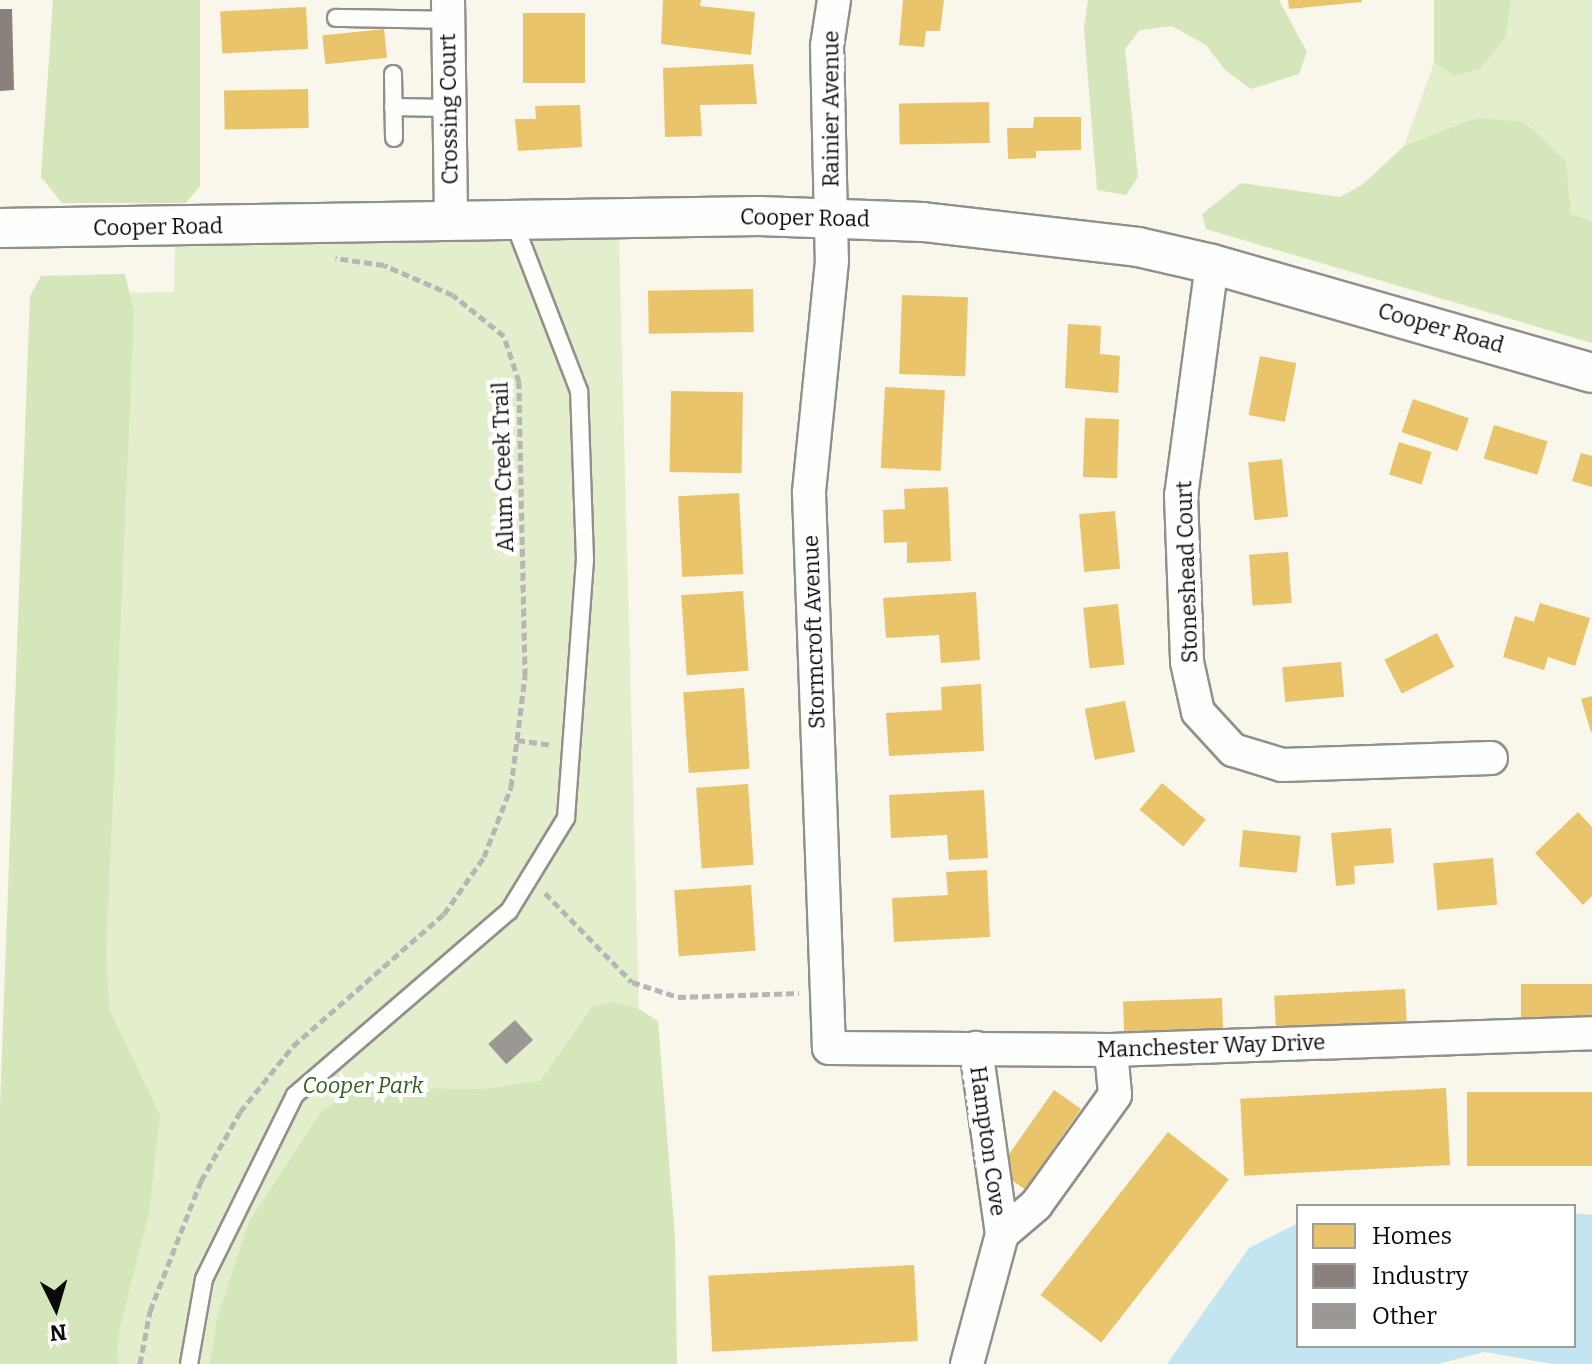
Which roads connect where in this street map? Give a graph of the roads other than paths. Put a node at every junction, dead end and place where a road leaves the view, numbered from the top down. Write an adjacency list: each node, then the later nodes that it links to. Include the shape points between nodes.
1 (834, 0): 8 (street, Rainier Avenue, via 827,46)
2 (448, 10): 3 (lane); 6 (street, Crossing Court)
3 (336, 18)
4 (393, 74): 5 (lane)
5 (393, 107): 6 (lane); 7 (lane)
6 (449, 108): 9 (street, Crossing Court)
7 (394, 138)
8 (832, 217): 10 (street, Cooper Road); 12 (street, Cooper Road, via 1138,247); 16 (street, Stormcroft Avenue, via 809,493)
9 (451, 219): 10 (street, Cooper Road); 11 (street, Cooper Road)
10 (513, 220): 20 (lane, via 579,391 585,560 566,818 509,911 295,1095 204,1279)
11 (0, 228)
12 (1212, 264): 13 (street, Cooper Road); 14 (street, Stoneshead Court, via 1181,495 1187,662 1198,712 1233,750 1282,765)
13 (1592, 373)
14 (1491, 758)
15 (1592, 1033): 18 (street, Manchester Way Drive)
16 (829, 1048): 17 (street, Manchester Way Drive)
17 (976, 1048): 18 (street, Manchester Way Drive); 19 (street, Hampton Cove)
18 (1111, 1050): 19 (street, Hampton Cove, via 1115,1095 1036,1205)
19 (1002, 1234): 21 (street, Hampton Cove)
20 (189, 1364)
21 (967, 1364)

